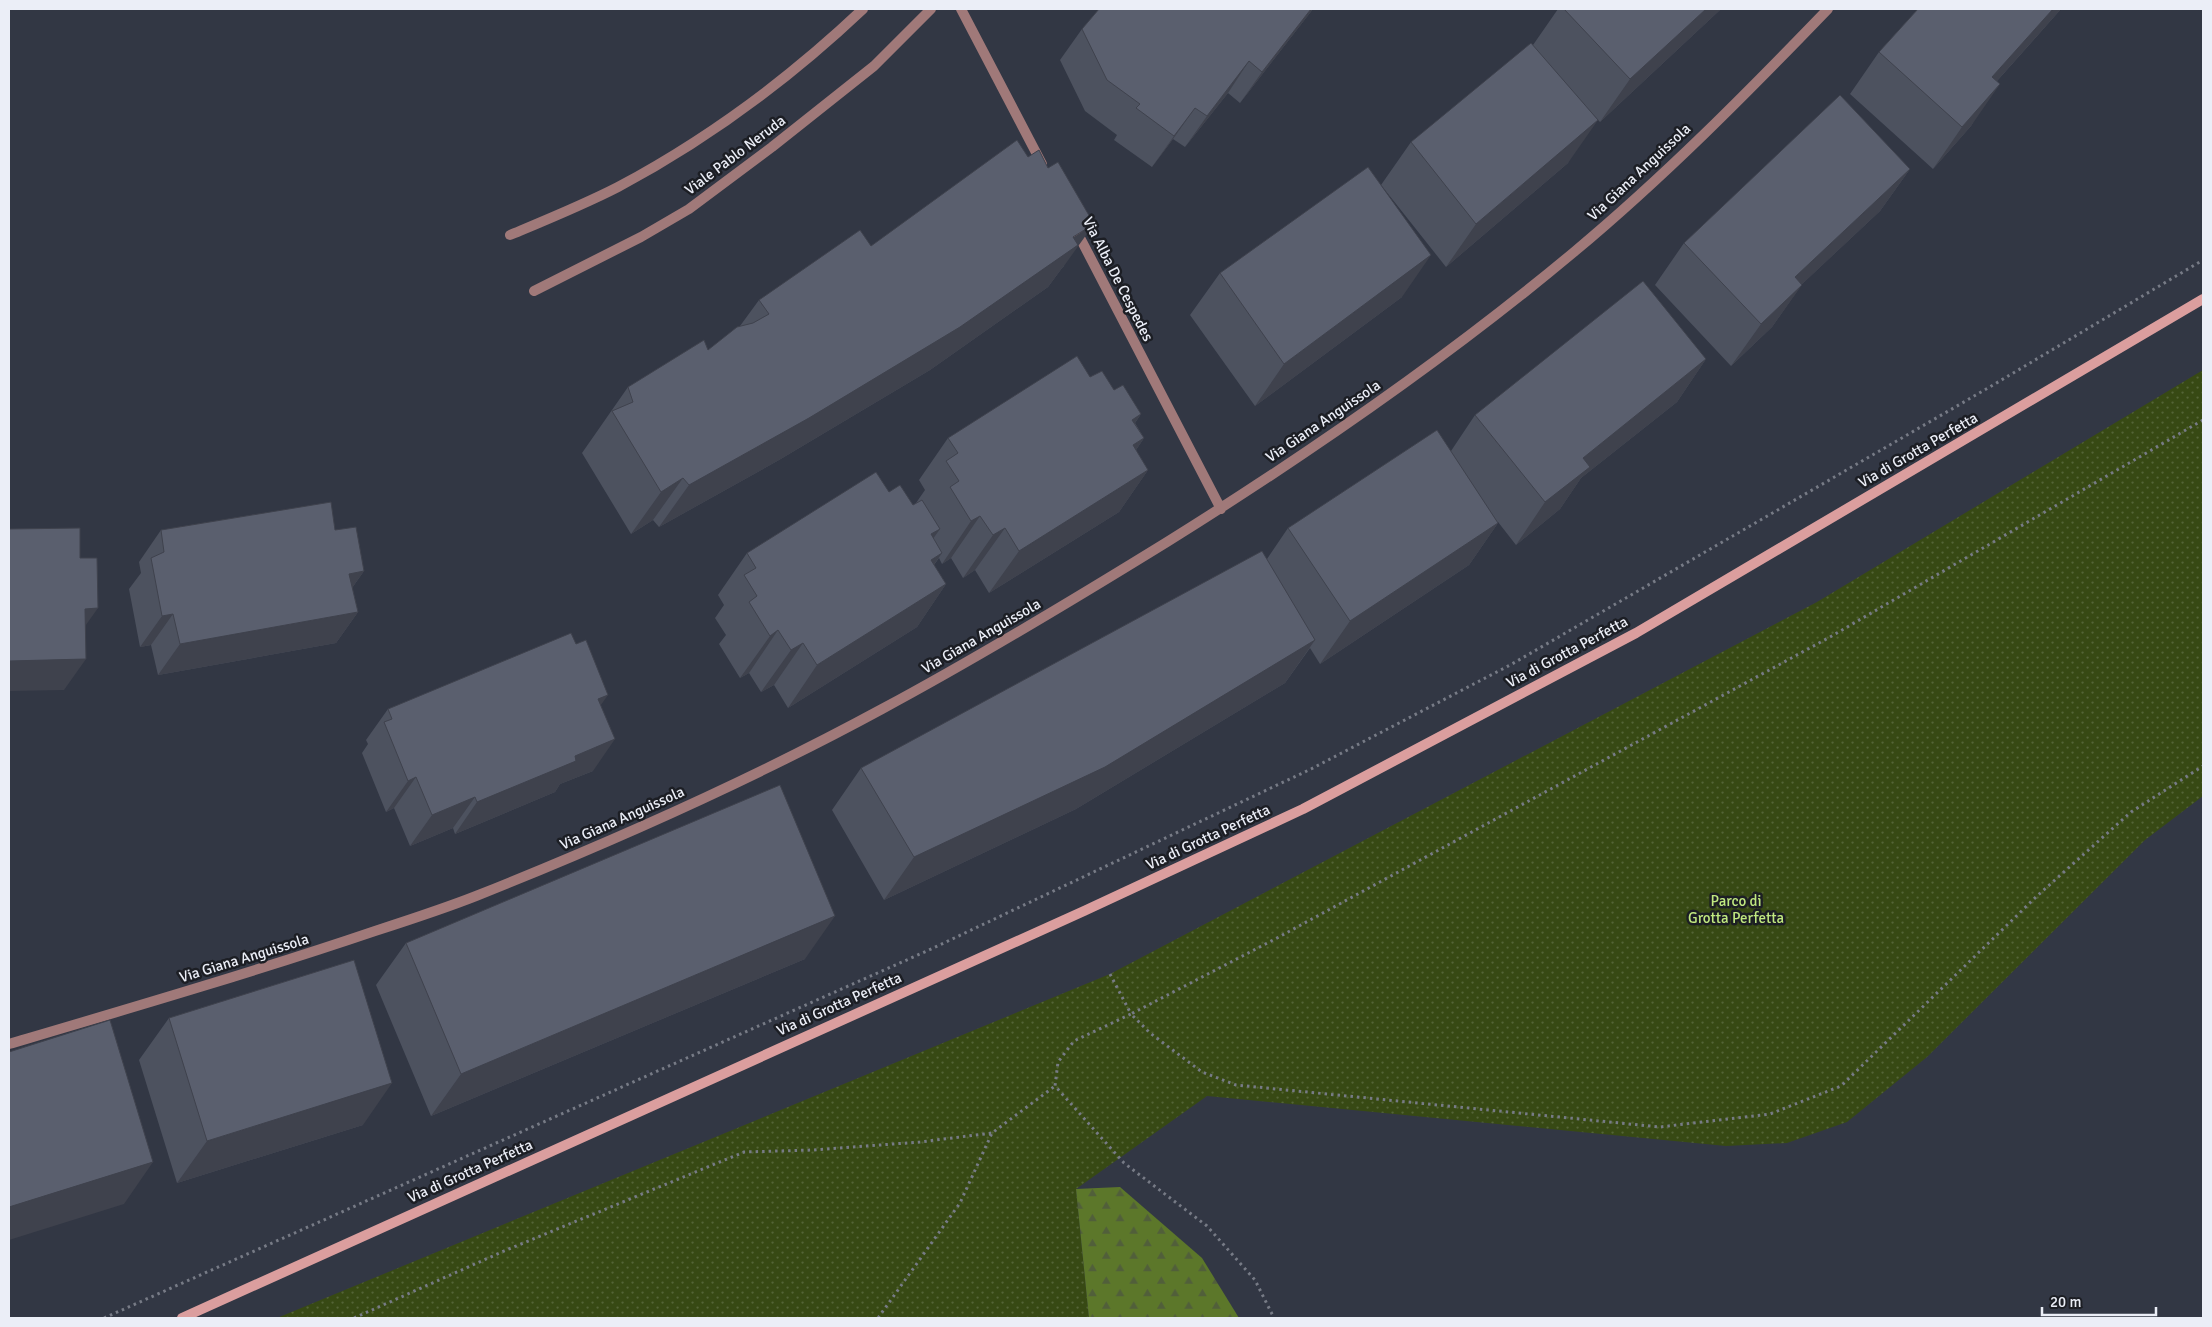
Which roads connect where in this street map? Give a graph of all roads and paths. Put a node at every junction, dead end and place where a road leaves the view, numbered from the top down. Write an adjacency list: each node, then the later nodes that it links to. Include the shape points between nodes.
1 (863, 9): 7 (street, Viale Pablo Neruda, via 778,84 708,133 616,188)
2 (931, 9): 9 (street, Viale Pablo Neruda, via 867,72 689,209)
3 (961, 9): 5 (street)
4 (1828, 9): 12 (street, Via Giana Anguissola, via 1645,190 1554,269 1393,392)
5 (1048, 175)
6 (1070, 219): 12 (street, Via Alba De Cespedes)
7 (510, 235)
8 (2203, 260): 19 (path, via 1579,626 1327,760 929,950)
9 (534, 292)
10 (2203, 298): 20 (street, Via di Grotta Perfetta, via 1636,633 1303,808 1084,911)
11 (2203, 420): 15 (path, via 1830,637)
12 (1221, 509): 16 (street, Via Giana Anguissola, via 1048,615 886,707 761,771 586,850 470,899 284,962)
13 (2203, 766): 15 (path, via 2131,812 2037,896 1841,1086 1770,1114 1660,1128 1236,1085 1202,1072 1150,1033)
14 (1110, 974): 15 (path)
15 (1131, 1014): 17 (path, via 1074,1041 1058,1062)
16 (9, 1044)
17 (1055, 1086): 18 (path); 23 (path, via 1124,1163 1208,1226 1255,1280)
18 (992, 1133): 21 (path, via 920,1142 744,1152 504,1251); 22 (path, via 960,1203)
19 (104, 1318)
20 (182, 1318)
21 (354, 1318)
22 (878, 1318)
23 (1274, 1318)

